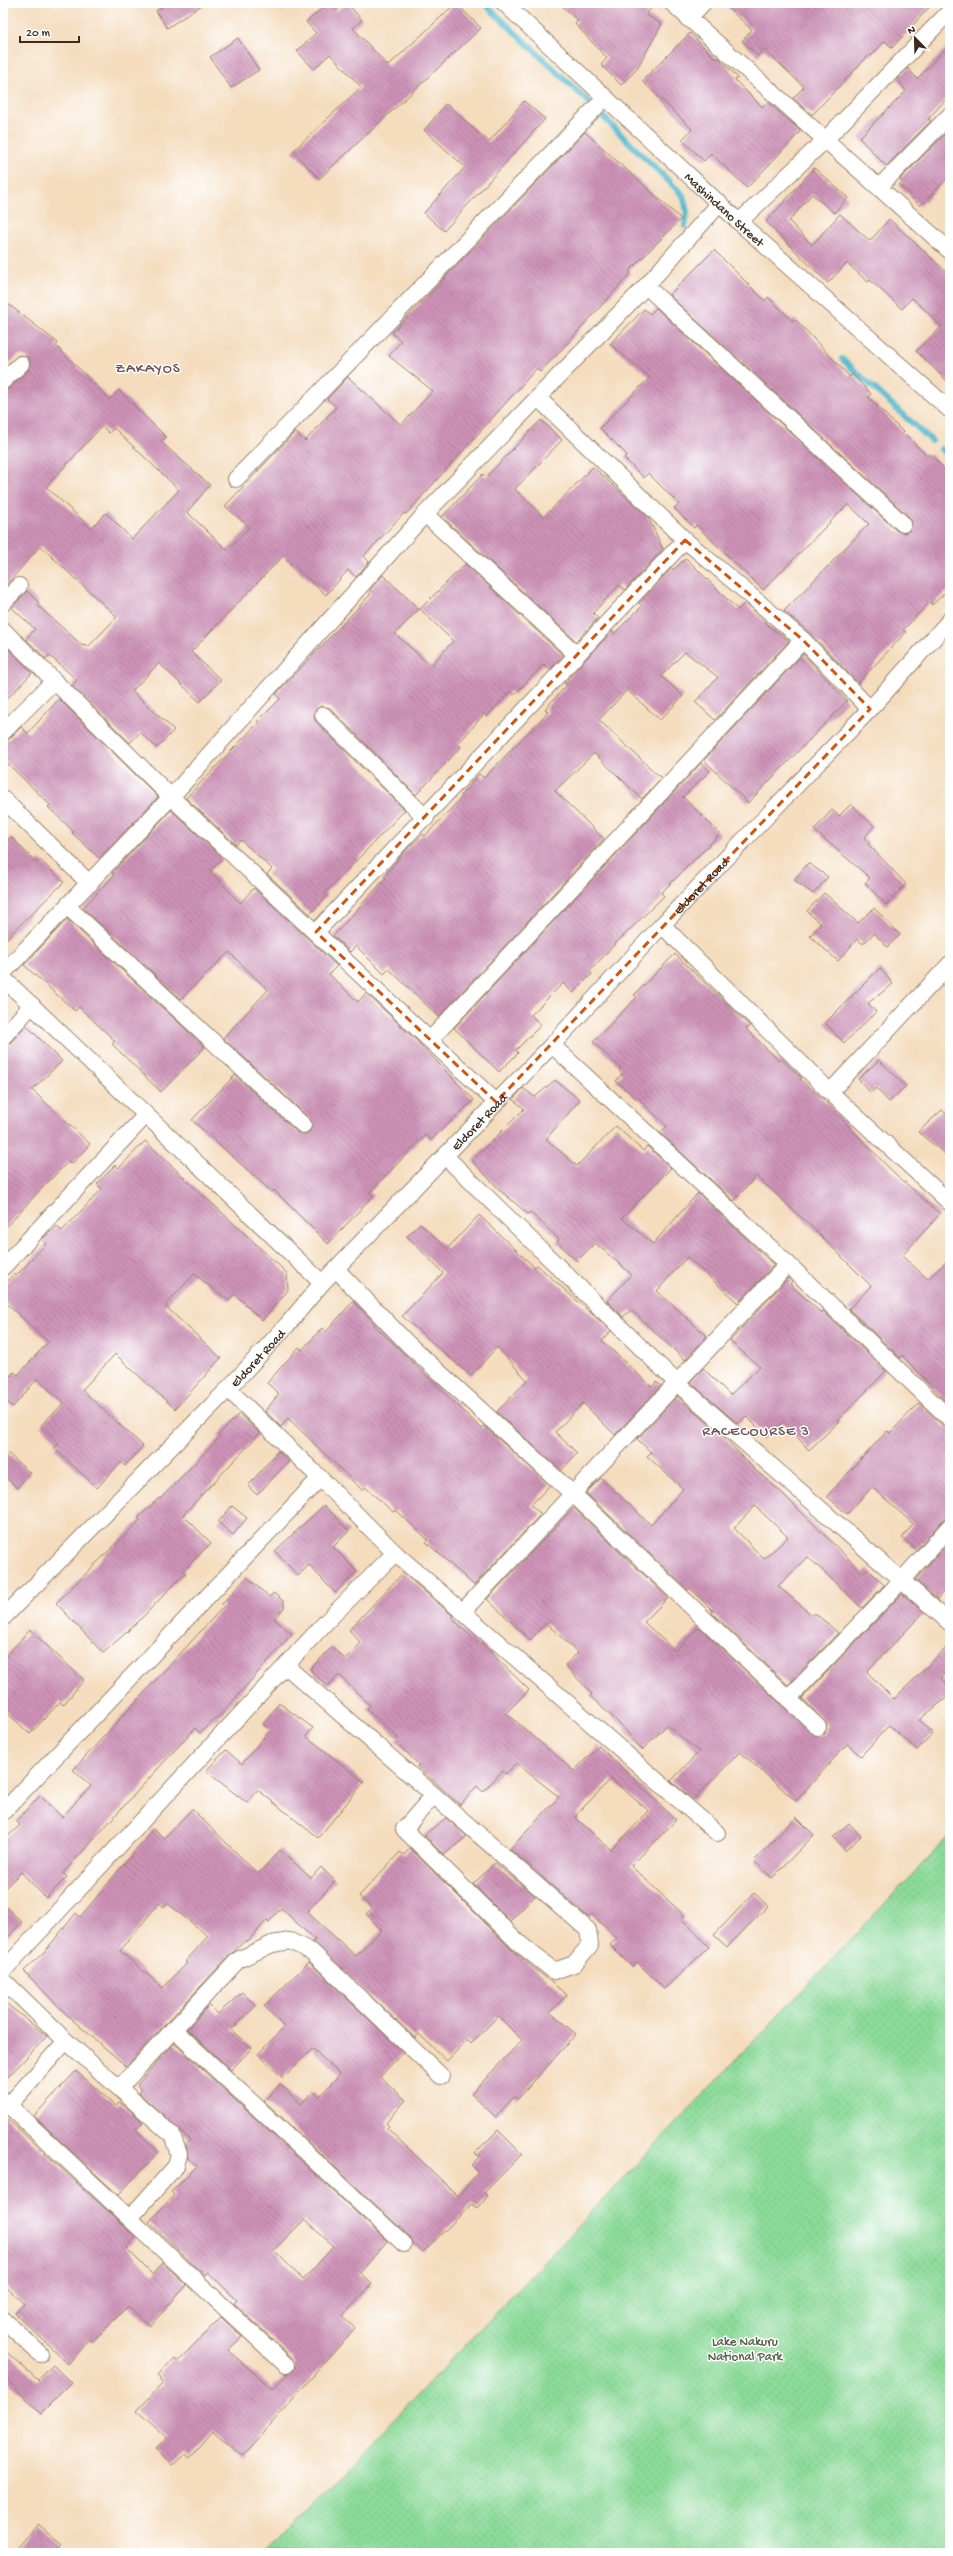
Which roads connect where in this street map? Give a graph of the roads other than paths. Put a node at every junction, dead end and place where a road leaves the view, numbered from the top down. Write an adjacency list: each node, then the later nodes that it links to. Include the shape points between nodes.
1 (504, 3): 6 (street, Mashindano Street)
2 (672, 3): 5 (street)
3 (703, 3): 5 (street)
4 (950, 11): 8 (street)
5 (688, 19): 8 (street)
6 (604, 99): 10 (street, Mashindano Street); 18 (street)
7 (950, 115): 9 (street)
8 (825, 140): 9 (street); 11 (street)
9 (879, 187): 12 (street)
10 (720, 204): 11 (street, Mashindano Street); 13 (street)
11 (739, 222): 17 (street, Mashindano Street)
12 (950, 252)
13 (646, 286): 16 (street); 20 (street)
14 (21, 364): 15 (street)
15 (3, 381)
16 (538, 398): 19 (street); 21 (street)
17 (950, 410)
18 (236, 479)
19 (425, 514): 27 (street); 32 (street)
20 (903, 524)
21 (685, 540): 26 (street); 27 (street)
22 (19, 586): 23 (street)
23 (3, 603)
24 (950, 620): 29 (street, Eldoret Road)
25 (3, 630): 28 (street)
26 (803, 640): 29 (street); 44 (street)
27 (576, 654): 34 (street)
28 (54, 681): 31 (street); 32 (street)
29 (870, 709): 37 (street, Eldoret Road)
30 (322, 715): 34 (street)
31 (3, 732)
32 (171, 797): 35 (street); 38 (street)
33 (3, 799): 35 (street)
34 (426, 818): 38 (street)
35 (90, 884): 36 (street)
36 (68, 907): 40 (street); 49 (street)
37 (662, 925): 45 (street, Eldoret Road); 46 (street)
38 (316, 932): 44 (street)
39 (950, 964): 46 (street)
40 (3, 973)
41 (3, 978): 42 (street)
42 (32, 1005): 43 (street); 48 (street)
43 (3, 1037)
44 (430, 1040): 47 (street)
45 (552, 1045): 47 (street, Eldoret Road); 52 (street)
46 (830, 1092): 51 (street)
47 (496, 1102): 50 (street, Eldoret Road)
48 (145, 1116): 53 (street); 55 (street)
49 (303, 1125)
50 (445, 1156): 54 (street, Eldoret Road); 56 (street)
51 (950, 1203)
52 (788, 1264): 56 (street); 58 (street)
53 (3, 1267)
54 (336, 1269): 55 (street, Eldoret Road); 60 (street, via 408,1344)
55 (322, 1282): 57 (street, Eldoret Road, via 287,1325)
56 (676, 1382): 60 (street); 63 (street)
57 (228, 1389): 59 (street); 65 (street, Eldoret Road)
58 (950, 1419)
59 (320, 1478): 62 (street); 71 (street)
60 (573, 1494): 64 (street); 68 (street)
61 (950, 1526): 63 (street)
62 (395, 1553): 64 (street); 67 (street)
63 (902, 1580): 66 (street); 68 (street)
64 (463, 1611): 72 (street)
65 (3, 1618)
66 (950, 1623)
67 (286, 1666): 70 (street); 73 (street)
68 (788, 1699): 69 (street)
69 (818, 1727)
70 (434, 1795): 70 (street, via 588,1930 590,1944 574,1964 554,1971 520,1944 404,1829)
71 (3, 1812)
72 (717, 1833)
73 (3, 1970)
74 (3, 1980): 76 (street)
75 (173, 2029): 77 (street, via 238,1960 272,1944 290,1941 312,1952); 78 (street); 81 (street)
76 (66, 2041): 78 (street); 79 (street)
77 (441, 2076)
78 (120, 2087): 80 (street, via 172,2135 179,2154 176,2166)
79 (6, 2102): 80 (street)
80 (130, 2218): 84 (street)
81 (404, 2244)
82 (3, 2319): 83 (street)
83 (40, 2354)
84 (286, 2365)

